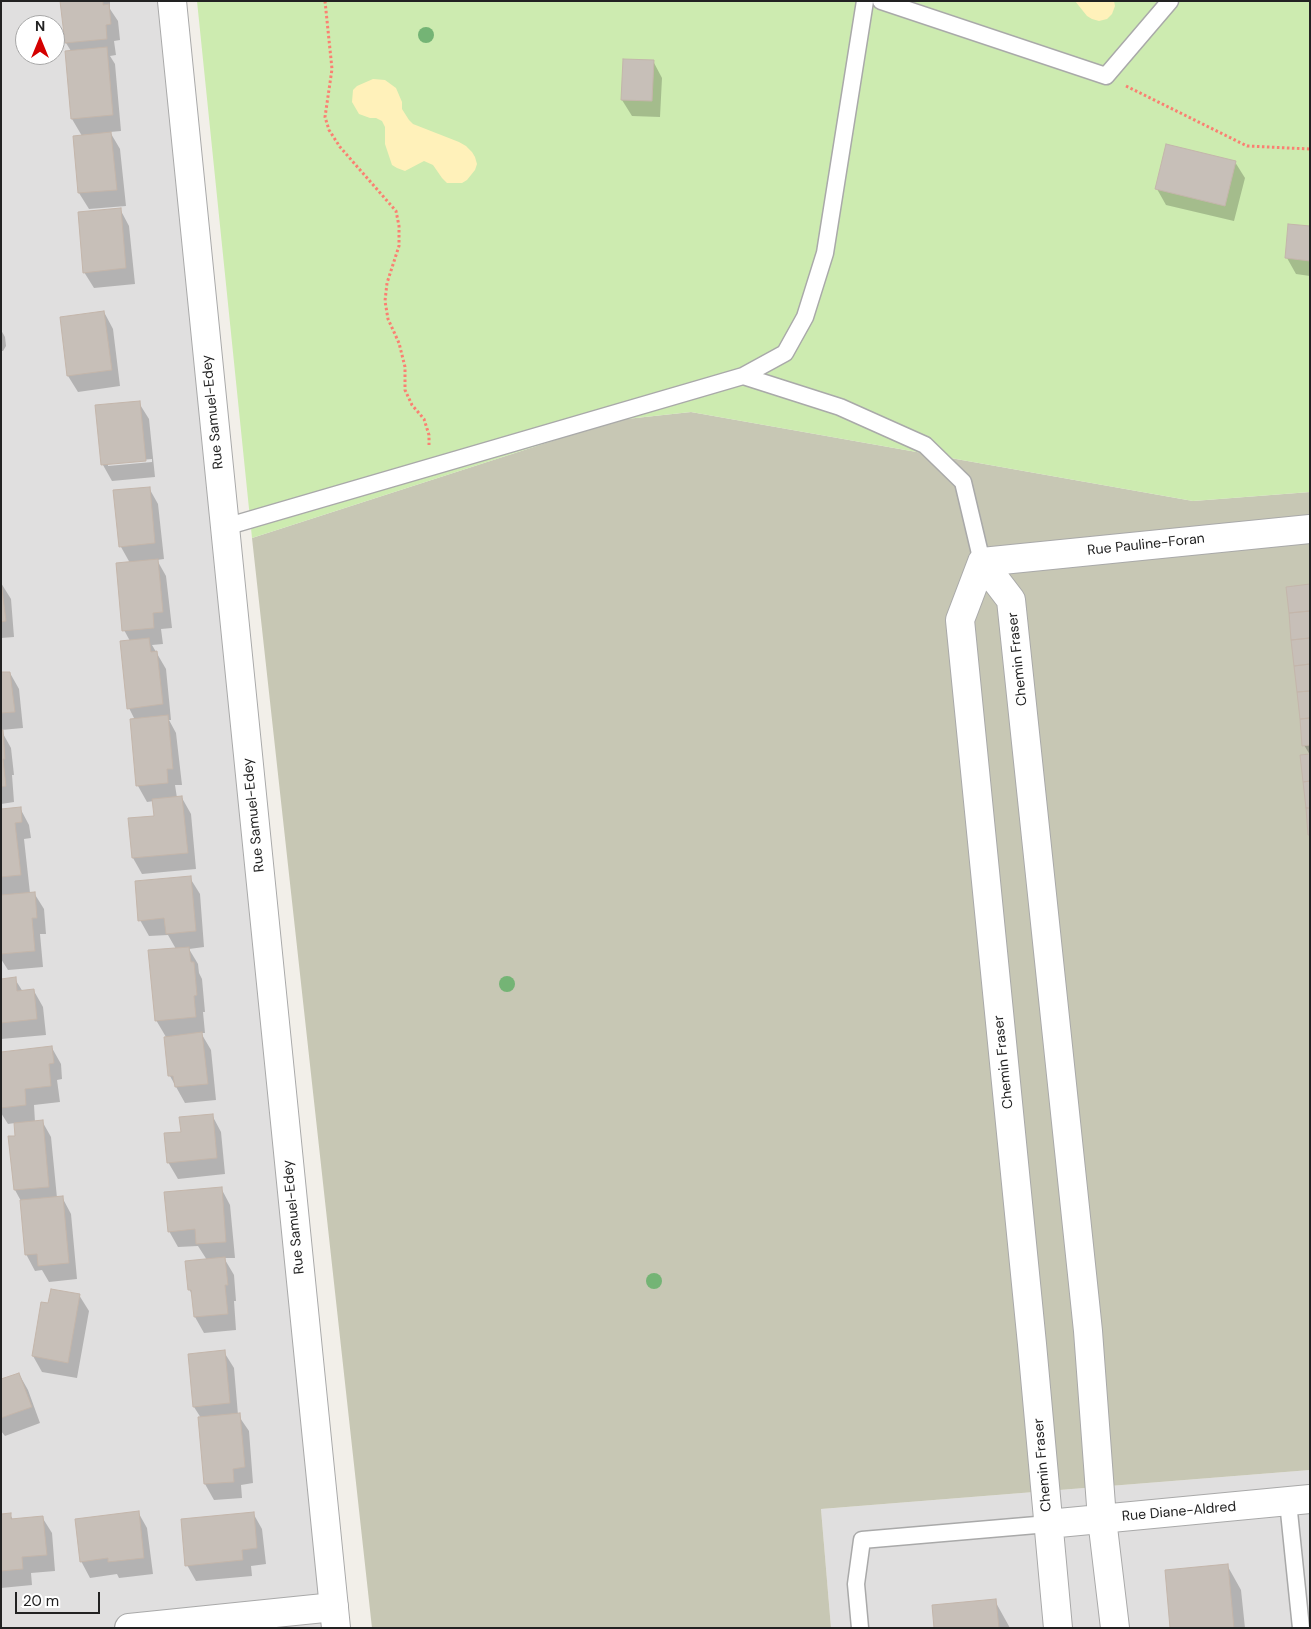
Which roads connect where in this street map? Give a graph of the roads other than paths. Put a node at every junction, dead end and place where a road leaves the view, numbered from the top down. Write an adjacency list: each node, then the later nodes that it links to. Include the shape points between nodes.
1 (172, 1): 6 (street, Rue Samuel-Edey)
2 (865, 1): 5 (lane, via 825,253 808,308 785,353)
3 (881, 1): 4 (lane, via 1106,76)
4 (1170, 1)
5 (743, 376): 6 (lane); 8 (lane, via 840,407 925,445 963,482)
6 (225, 527): 12 (street, Rue Samuel-Edey)
7 (1310, 529): 8 (street, Rue Pauline-Foran)
8 (982, 562): 10 (street, Chemin Fraser, via 1011,600 1088,1331); 11 (street, Chemin Fraser, via 960,620)
9 (1299, 1500): 10 (street, Rue Diane-Aldred); 17 (lane)
10 (1102, 1519): 11 (street, Rue Diane-Aldred); 16 (street, Chemin Fraser)
11 (1048, 1524): 14 (lane, via 862,1540 856,1584); 15 (street, Chemin Fraser)
12 (335, 1617): 13 (street)
13 (129, 1628)
14 (860, 1628)
15 (1058, 1628)
16 (1115, 1628)
17 (1301, 1628)

